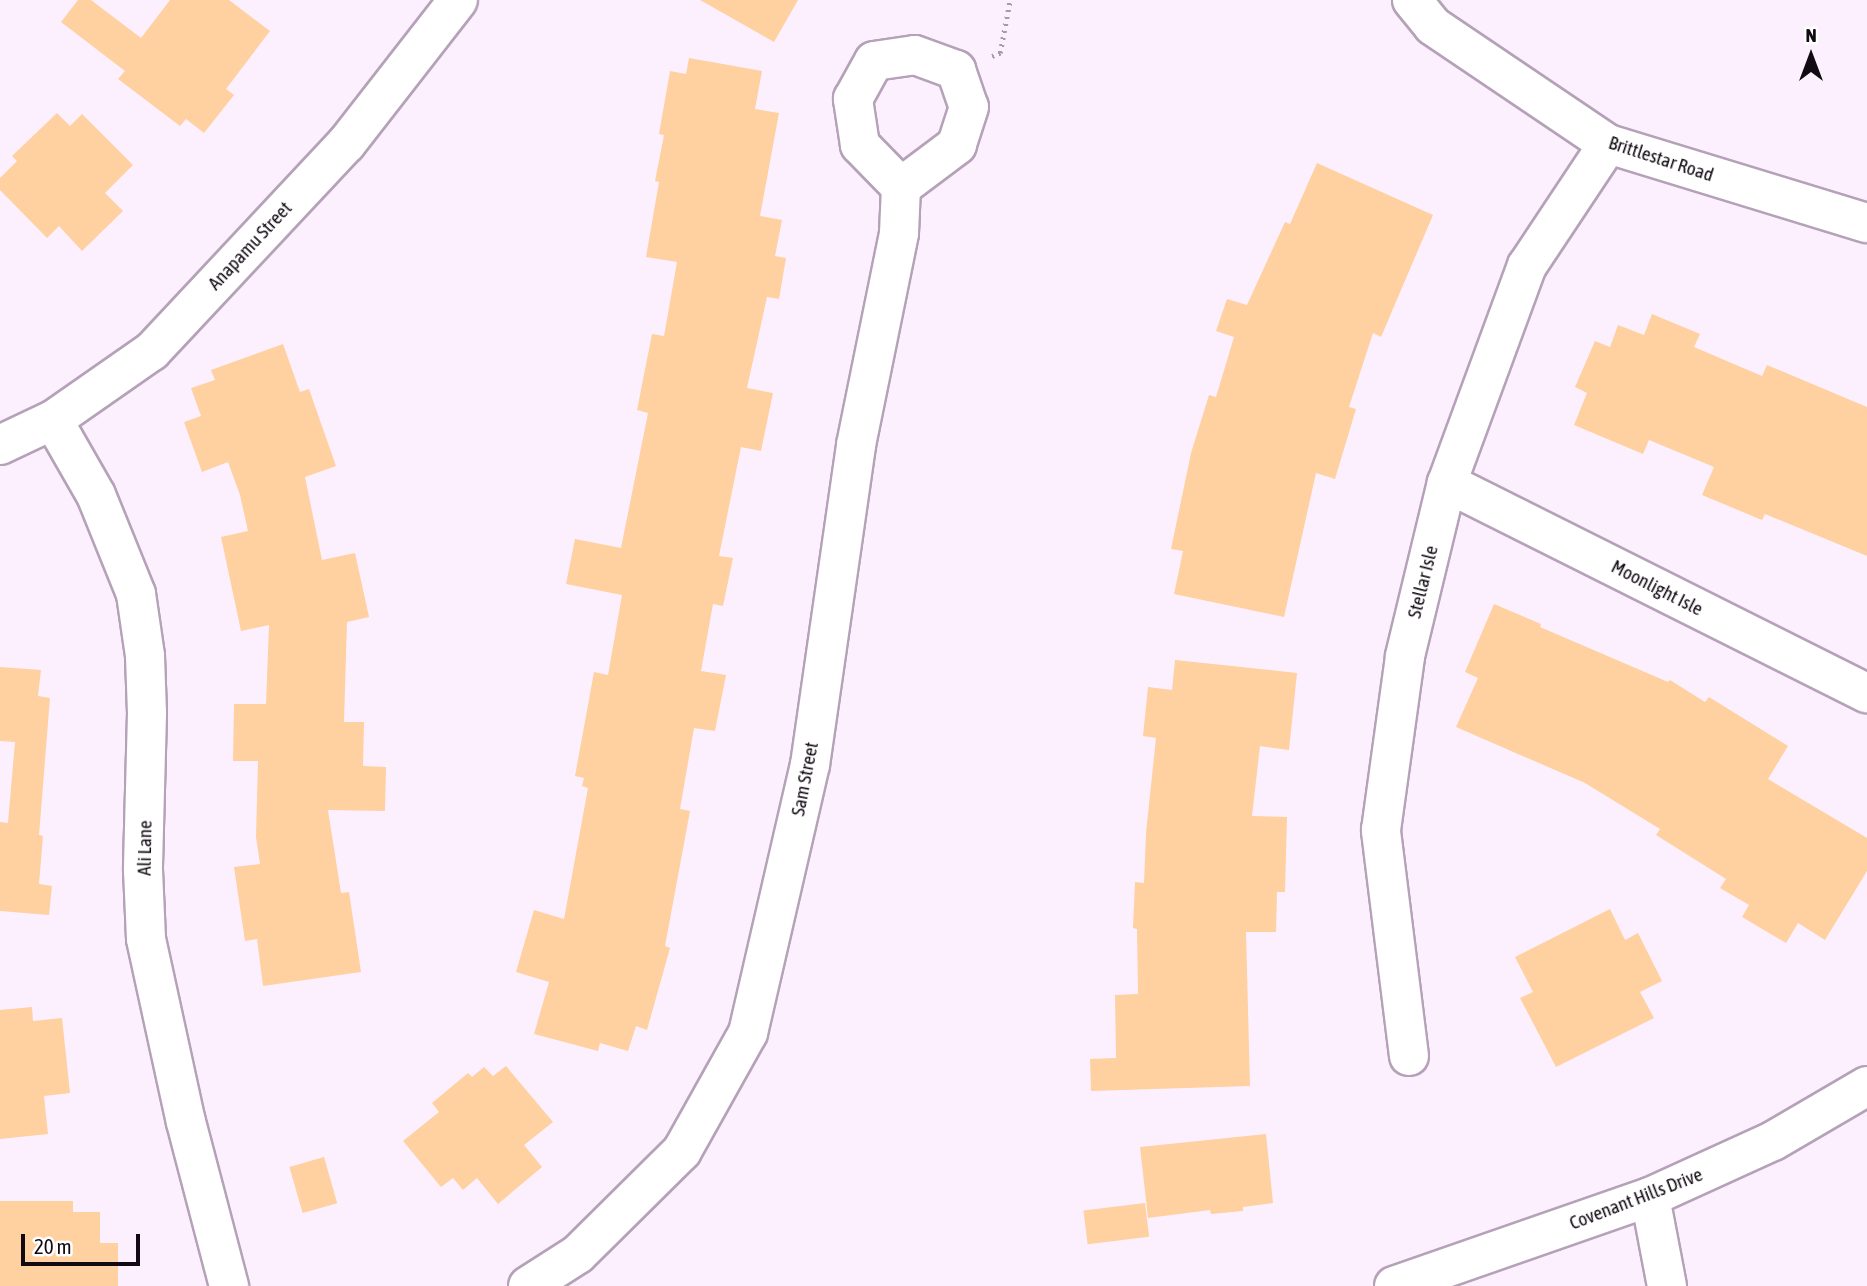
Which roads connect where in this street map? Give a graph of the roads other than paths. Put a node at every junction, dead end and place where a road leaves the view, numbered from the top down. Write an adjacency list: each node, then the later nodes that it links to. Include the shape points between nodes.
1 (458, 0): 6 (street, Anapamu Street, via 346,144 152,351)
2 (1412, 0): 3 (street, Brittlestar Road, via 1433,26)
3 (1608, 144): 5 (street, Brittlestar Road); 8 (street, Stellar Isle, via 1528,267)
4 (901, 187): 4 (street, via 860,145 853,99 874,61 915,55 956,70 969,107 957,145); 14 (street, Sam Street, via 899,233 856,445 810,765 748,1033 682,1151 578,1254)
5 (1867, 223)
6 (53, 420): 7 (street, Anapamu Street); 13 (street, Ali Lane, via 96,495 136,594 147,713 146,939 186,1122)
7 (0, 445)
8 (1447, 483): 9 (street, Moonlight Isle); 10 (street, Stellar Isle, via 1405,656 1381,831)
9 (1867, 693)
10 (1409, 1056)
11 (1867, 1086): 12 (street, Covenant Hills Drive, via 1773,1141)
12 (1650, 1197): 15 (street, Covenant Hills Drive); 16 (street)
13 (229, 1286)
14 (528, 1286)
15 (1394, 1286)
16 (1667, 1286)

